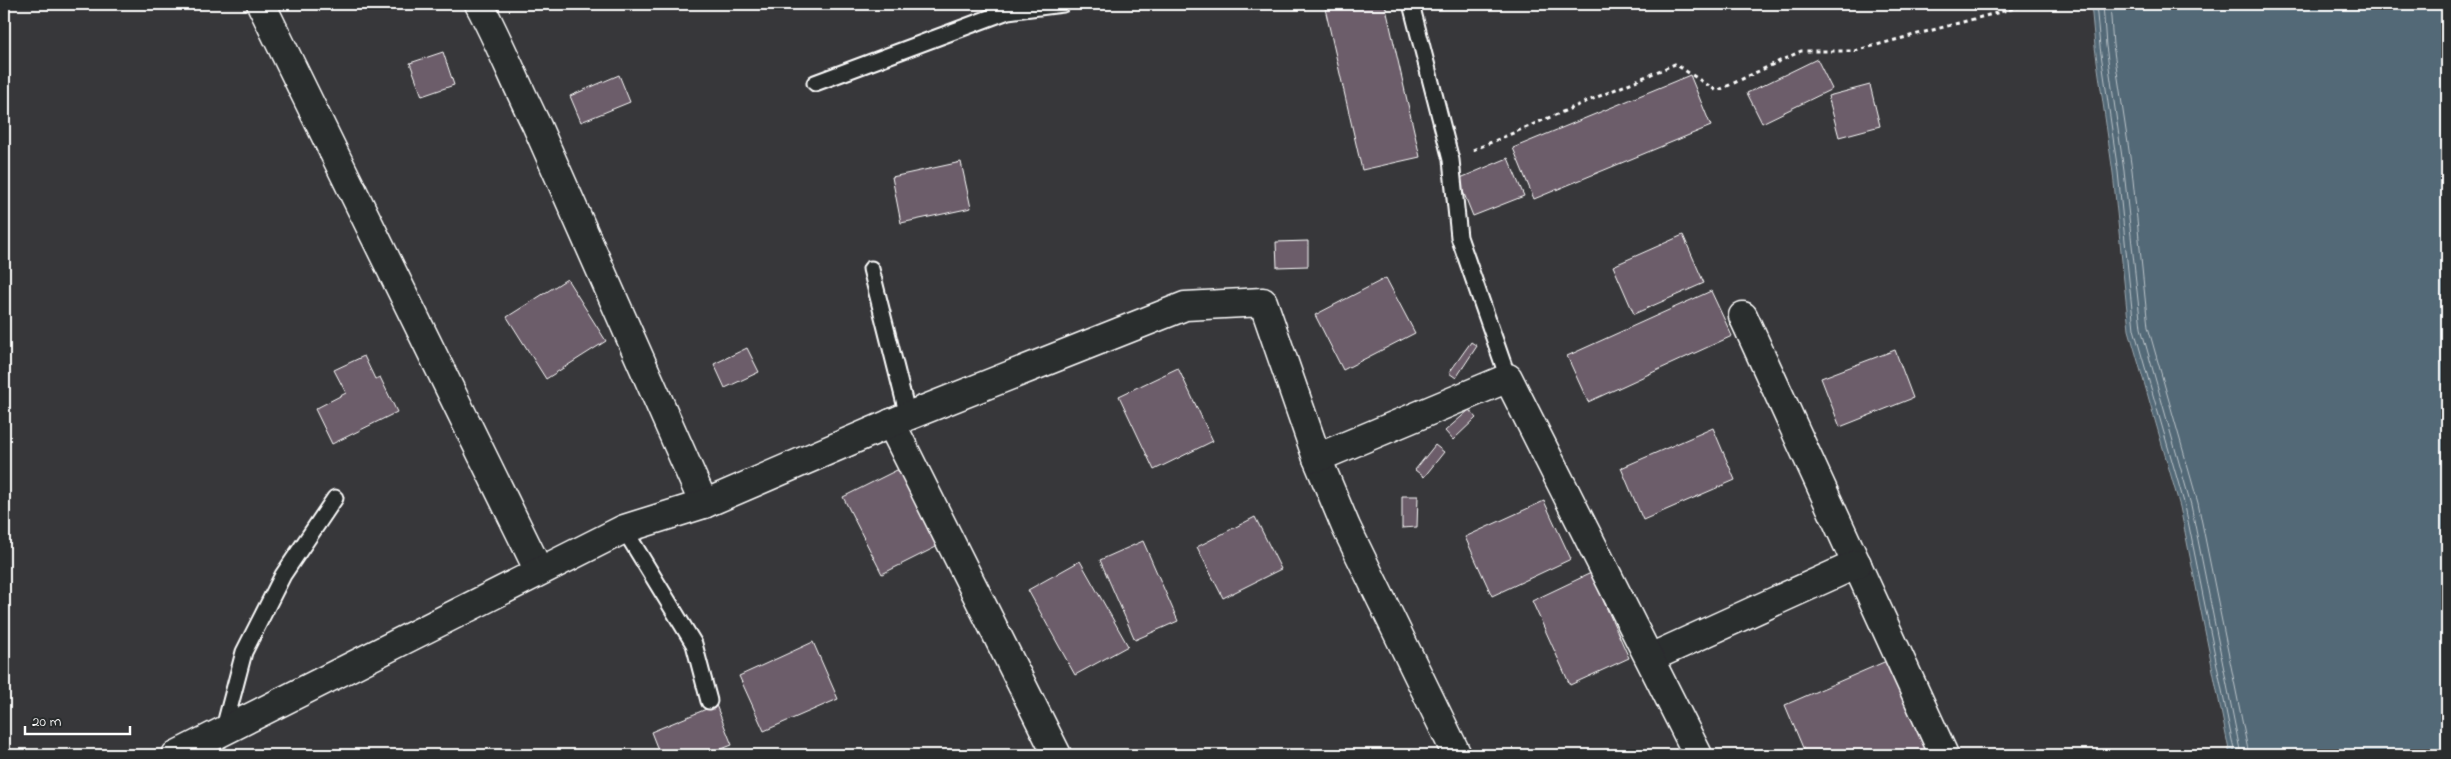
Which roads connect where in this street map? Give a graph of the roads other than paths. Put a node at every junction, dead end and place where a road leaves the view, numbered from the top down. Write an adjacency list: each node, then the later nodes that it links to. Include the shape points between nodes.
1 (261, 4): 15 (street)
2 (479, 4): 12 (street, via 497,37)
3 (1063, 4): 5 (lane, via 1008,11)
4 (1411, 4): 8 (lane, via 1451,160 1459,237)
5 (815, 82)
6 (871, 269): 9 (lane)
7 (1743, 316): 14 (street)
8 (1508, 378): 10 (street); 16 (street)
9 (900, 420): 10 (street, via 1185,306 1263,302); 12 (street); 20 (street)
10 (1317, 458): 21 (street, via 1346,527)
11 (335, 498): 18 (lane, via 283,575 244,652)
12 (704, 504): 13 (street)
13 (624, 529): 15 (street); 17 (lane, via 694,644)
14 (1857, 564): 16 (street); 23 (street)
15 (540, 572): 18 (street)
16 (1650, 658): 22 (street)
17 (709, 702)
18 (222, 733): 19 (street)
19 (176, 755)
20 (1057, 755)
21 (1457, 755)
22 (1698, 755)
23 (1944, 755)

